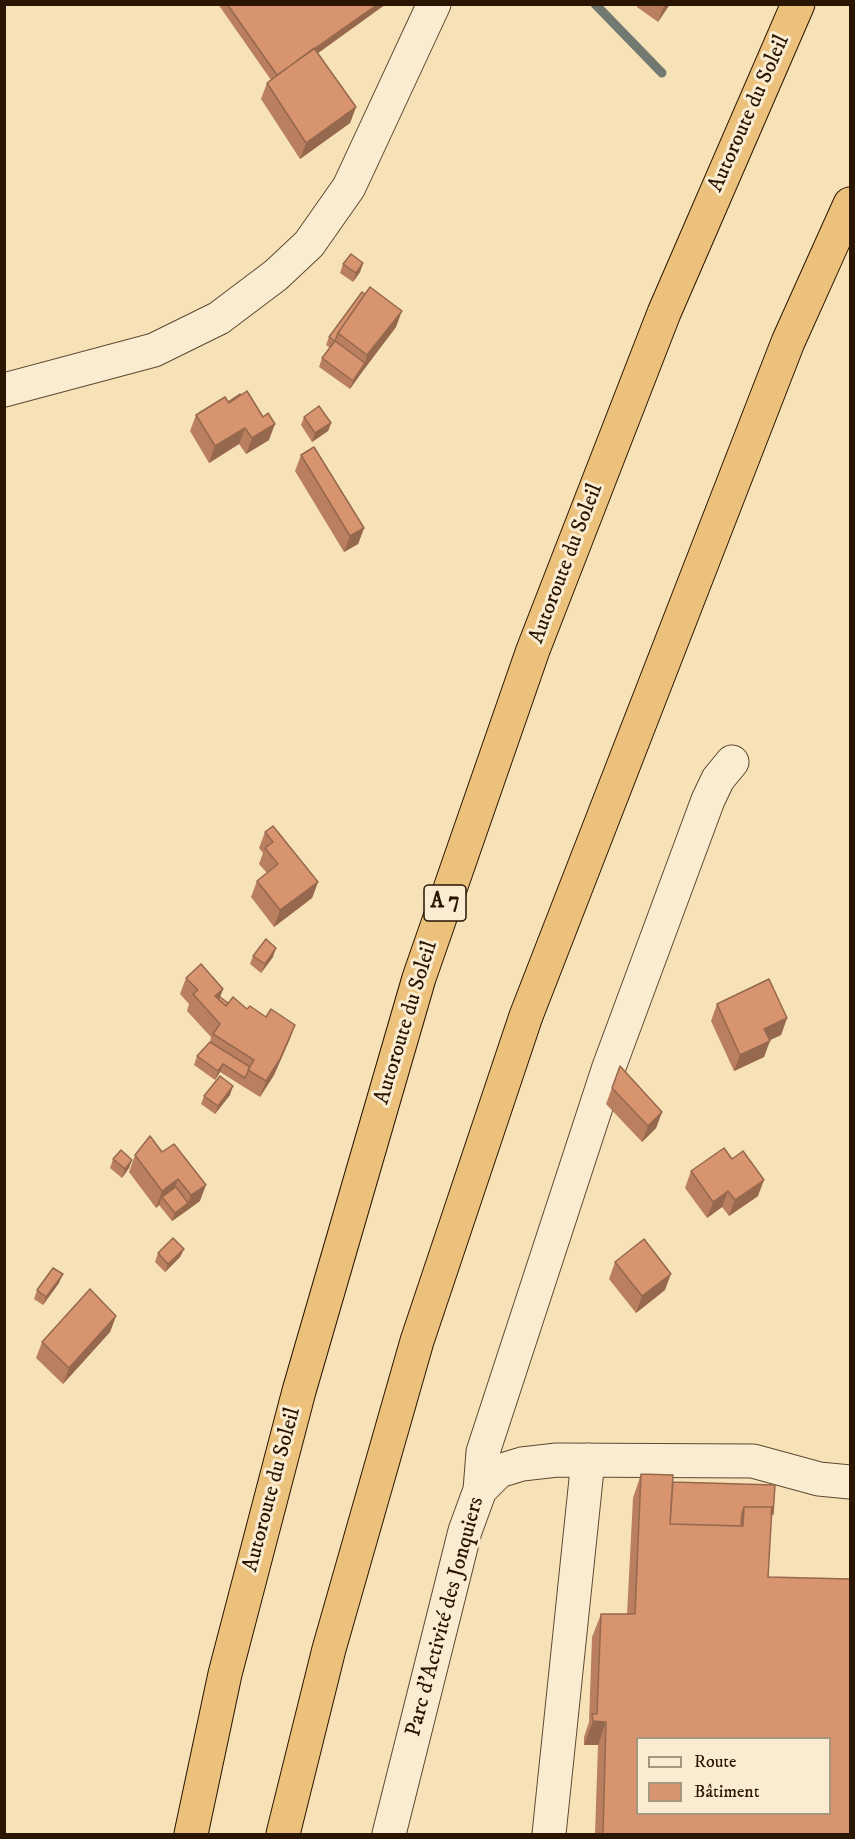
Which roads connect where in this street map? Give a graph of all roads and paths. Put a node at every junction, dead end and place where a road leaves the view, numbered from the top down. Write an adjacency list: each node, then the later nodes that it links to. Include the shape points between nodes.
1 (434, 4): 4 (street, via 349,187 309,244 276,275 219,318 154,350)
2 (798, 4): 9 (highway, Autoroute du Soleil / A 7, via 664,313 533,651 419,978 299,1391 225,1674)
3 (850, 204): 10 (highway, via 788,342 526,1016 417,1341 329,1648)
4 (4, 390)
5 (732, 762): 8 (street, via 708,800 605,1078 483,1452)
6 (588, 1460): 7 (street, Parc d'Activité des Jonquiers, via 753,1461 819,1479); 8 (street, Parc d'Activité des Jonquiers, via 510,1467 499,1471); 12 (street)
7 (850, 1482)
8 (480, 1490): 11 (street, Parc d'Activité des Jonquiers, via 465,1531)
9 (191, 1834)
10 (283, 1834)
11 (389, 1834)
12 (549, 1834)

